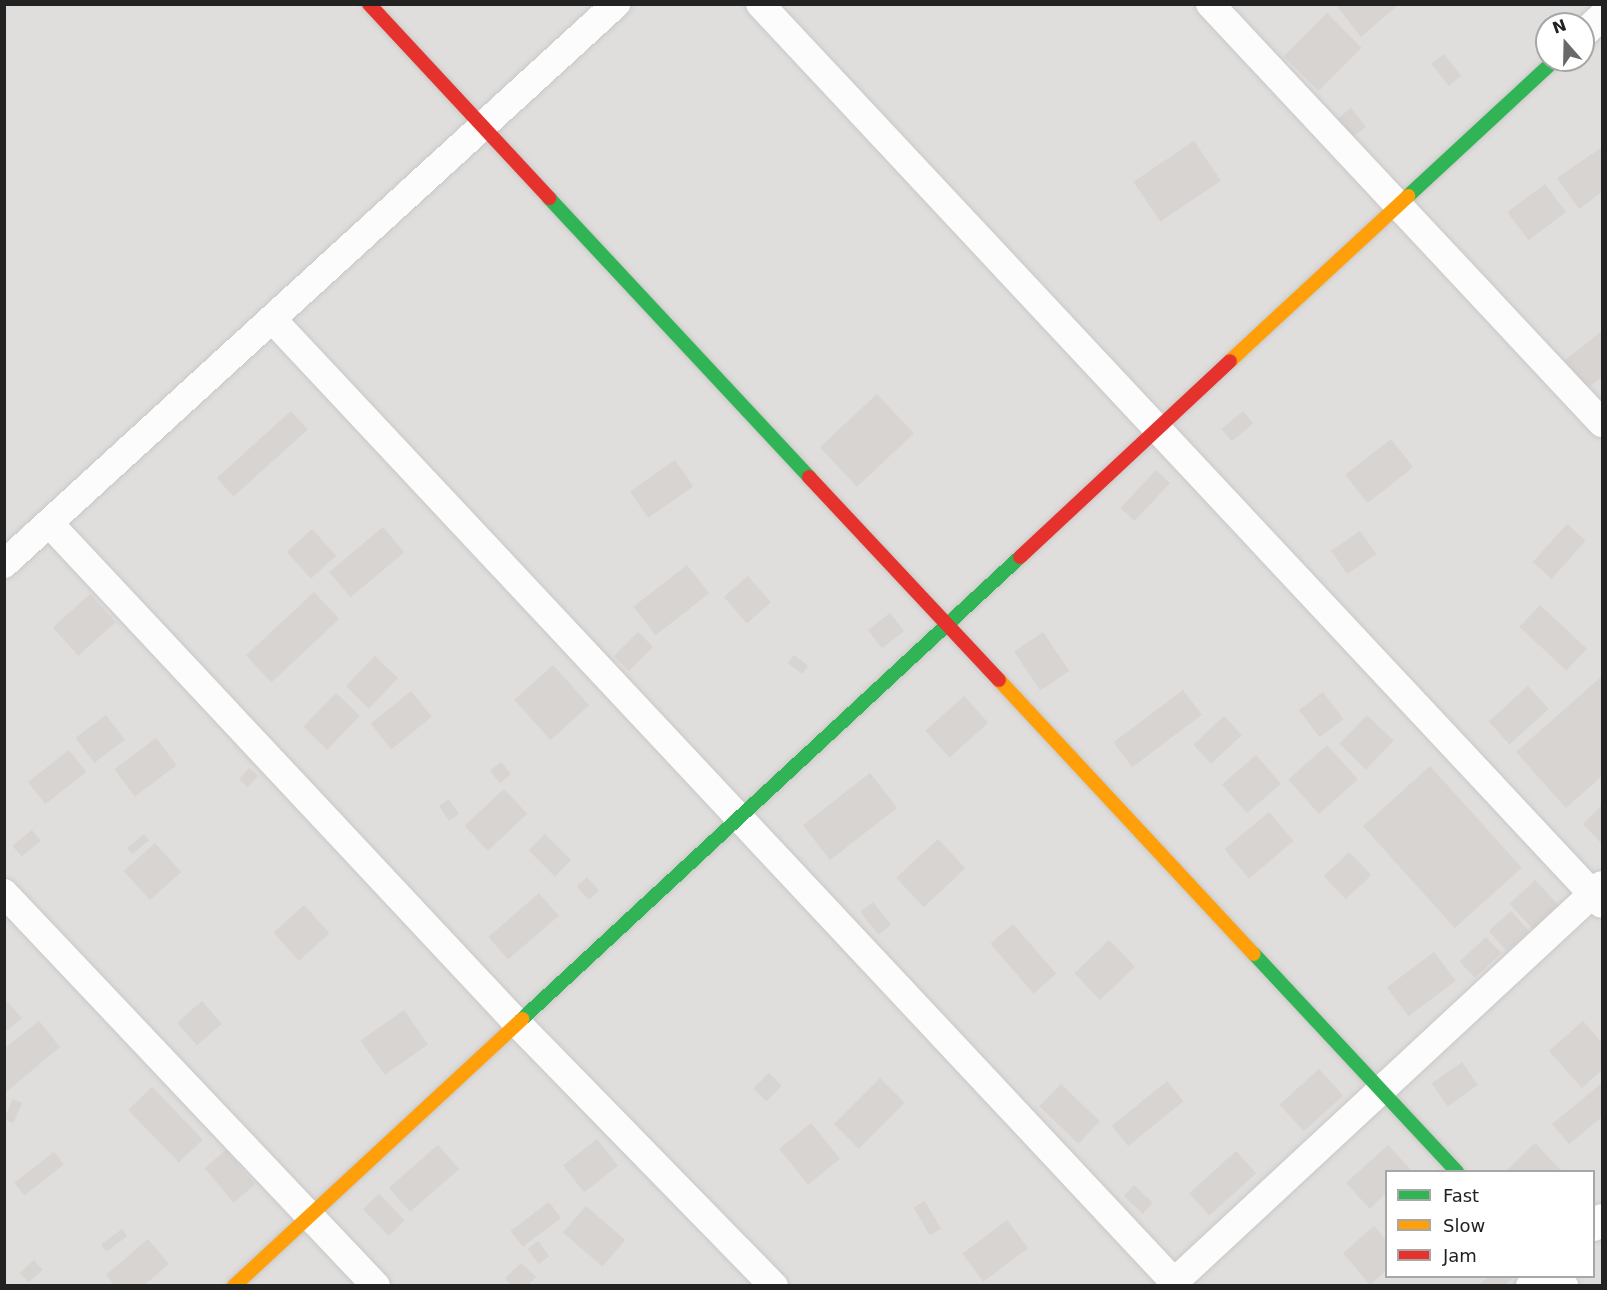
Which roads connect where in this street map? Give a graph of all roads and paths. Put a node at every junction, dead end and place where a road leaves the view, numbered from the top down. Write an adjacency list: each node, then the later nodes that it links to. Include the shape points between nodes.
1 (369, 4): 6 (street)
2 (616, 4): 6 (street)
3 (760, 4): 10 (street)
4 (1210, 4): 7 (street)
5 (1542, 72): 7 (street)
6 (483, 126): 8 (street); 13 (street)
7 (1398, 205): 9 (street); 10 (street)
8 (272, 319): 11 (street); 14 (street)
9 (1602, 423)
10 (1157, 429): 13 (street); 16 (street)
11 (49, 523): 12 (street); 17 (street)
12 (4, 564)
13 (947, 624): 14 (street); 18 (street)
14 (739, 817): 17 (street); 21 (street)
15 (4, 893): 20 (street)
16 (1599, 894): 18 (street)
17 (518, 1023): 20 (street); 24 (street)
18 (1381, 1090): 19 (street); 21 (street)
19 (1455, 1170)
20 (308, 1217): 22 (street); 23 (street)
21 (1174, 1284)
22 (234, 1286)
23 (376, 1286)
24 (774, 1286)

